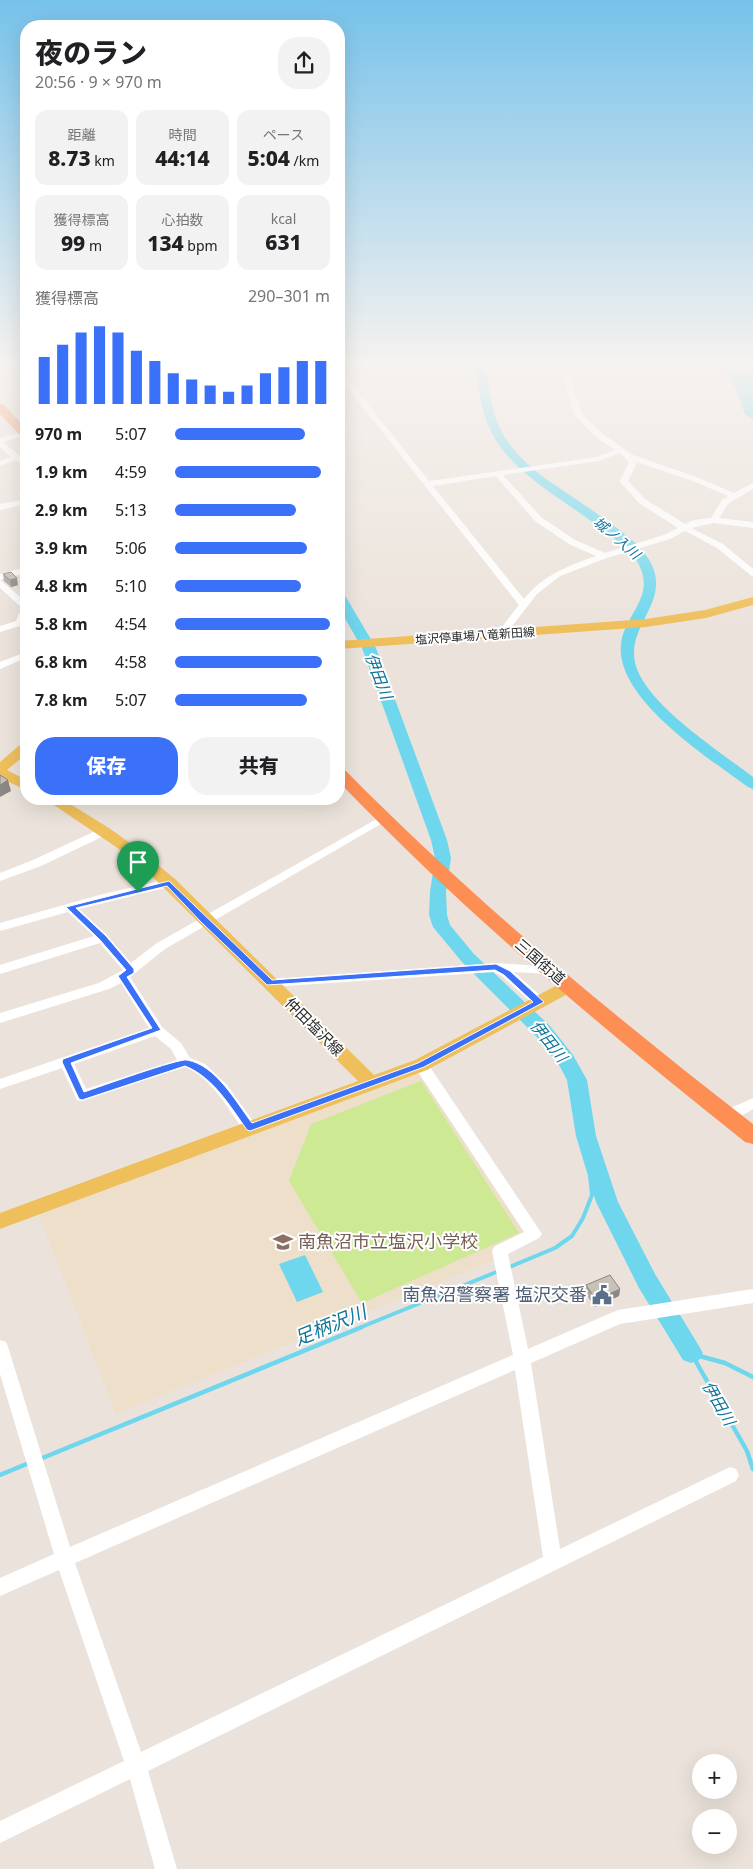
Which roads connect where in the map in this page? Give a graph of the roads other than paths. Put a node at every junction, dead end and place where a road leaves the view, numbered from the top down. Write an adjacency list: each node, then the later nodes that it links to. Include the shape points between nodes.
1 (12, 453): 5 (street)
2 (402, 453): 10 (street)
3 (612, 453): 9 (street, via 599,459)
4 (625, 453): 6 (street)
5 (17, 457): 7 (street); 8 (street)
6 (630, 457): 12 (street, via 676,471); 17 (street, via 632,466 624,481 629,488 642,501)
7 (20, 460)
8 (0, 464)
9 (496, 473): 10 (street); 18 (street, via 538,519 572,542)
10 (426, 484): 25 (street)
11 (753, 484): 12 (street)
12 (734, 496): 15 (street, via 725,502)
13 (20, 504): 14 (street)
14 (0, 507)
15 (714, 520): 16 (street); 17 (street)
16 (753, 525)
17 (685, 528): 18 (street, via 667,538); 20 (street, via 720,546)
18 (604, 556): 25 (street, via 557,574 534,592)
19 (20, 572): 21 (street)
20 (753, 574)
21 (0, 577)
22 (0, 583): 23 (street)
23 (20, 601)
24 (753, 601): 28 (main road, 塩沢停車場八竜新田線, via 706,614 646,623)
25 (524, 606): 28 (street)
26 (20, 625): 27 (street)
27 (0, 629)
28 (502, 633): 29 (main road, 塩沢停車場八竜新田線)
29 (345, 645)
30 (20, 658): 31 (street)
31 (0, 666)
32 (20, 752): 33 (main road)
33 (0, 770): 35 (main road)
34 (345, 779): 37 (highway, 三国街道)
35 (20, 782)
36 (62, 805): 38 (main road, 仲田塩沢線)
37 (382, 819): 39 (highway, 三国街道); 44 (street)
38 (104, 831): 40 (street); 42 (main road, 仲田塩沢線)
39 (420, 856): 41 (highway, 三国街道)
40 (0, 877)
41 (443, 878): 49 (highway, 三国街道)
42 (169, 883): 43 (street); 44 (main road, 仲田塩沢線)
43 (70, 907): 45 (street); 46 (street)
44 (204, 920): 50 (street, via 161,946); 51 (main road, 仲田塩沢線)
45 (0, 927)
46 (103, 938): 48 (street); 50 (street)
47 (496, 967): 49 (street); 51 (street); 53 (street)
48 (0, 970)
49 (549, 970): 52 (highway, 三国街道)
50 (127, 974): 54 (street, via 104,986); 55 (street)
51 (270, 983): 59 (main road, 仲田塩沢線)
52 (569, 986): 53 (main road); 62 (highway, 三国街道)
53 (539, 1002): 58 (main road)
54 (0, 1018)
55 (157, 1030): 56 (street); 57 (street, via 176,1046)
56 (66, 1062): 57 (street, via 82,1096); 60 (street)
57 (186, 1062): 63 (street, via 200,1068 222,1089)
58 (421, 1065): 59 (main road); 68 (street, via 534,1234 500,1251)
59 (370, 1083): 63 (main road)
60 (0, 1084)
61 (753, 1103): 62 (street)
62 (727, 1116): 64 (highway, 三国街道)
63 (250, 1128): 65 (main road)
64 (753, 1136)
65 (0, 1221)
66 (753, 1296): 68 (street, via 618,1317)
67 (0, 1346): 69 (street)
68 (522, 1359): 71 (street); 72 (street)
69 (4, 1374): 71 (street)
70 (730, 1475): 72 (street)
71 (65, 1560): 73 (street); 74 (street)
72 (553, 1562): 74 (street)
73 (0, 1587)
74 (136, 1766): 75 (street); 76 (street)
75 (0, 1832)
76 (166, 1869)

